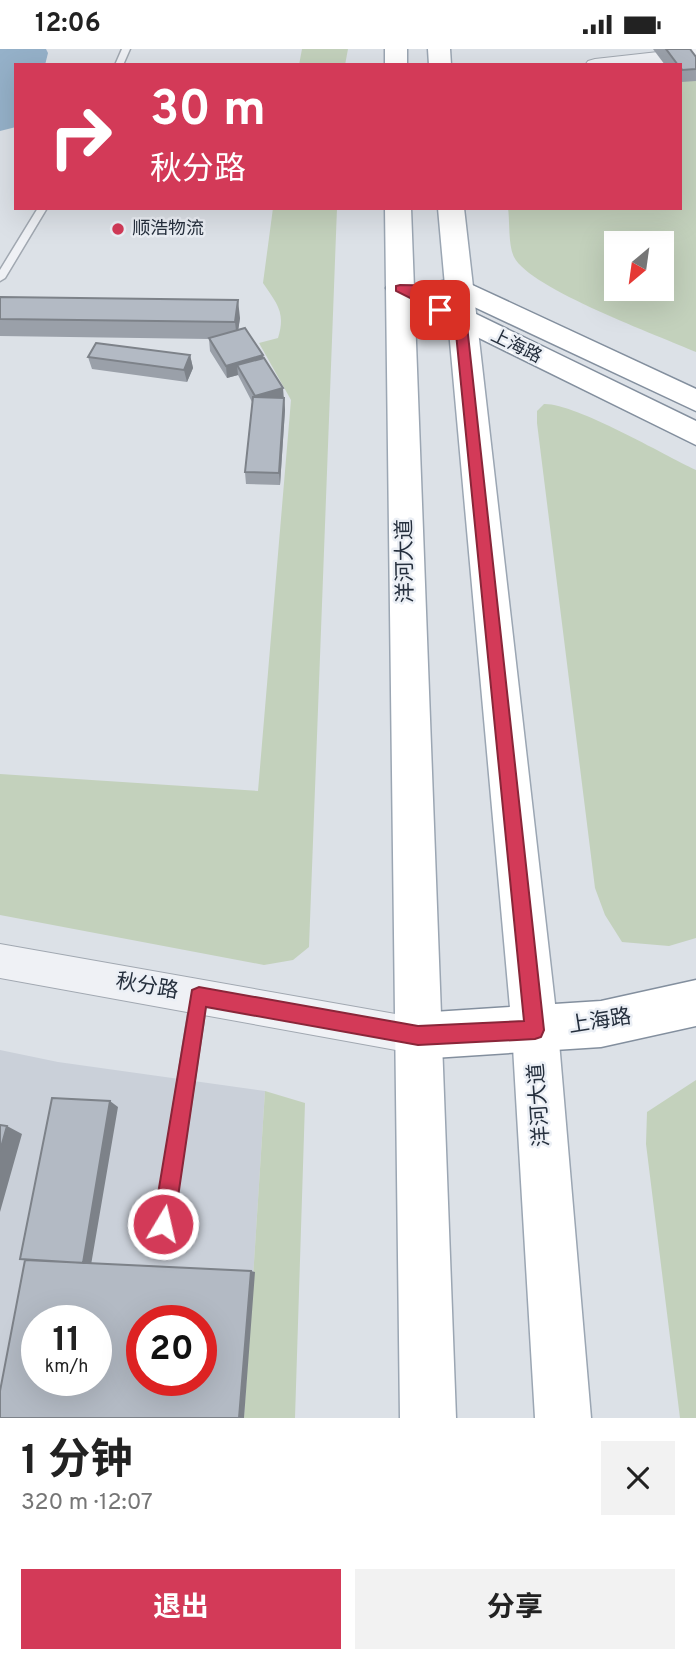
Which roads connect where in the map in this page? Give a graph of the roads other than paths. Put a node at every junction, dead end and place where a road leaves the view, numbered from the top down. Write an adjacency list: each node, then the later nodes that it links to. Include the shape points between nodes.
1 (696, 54): 2 (street)
2 (613, 63)
3 (42, 210): 6 (lane)
4 (398, 210): 7 (main road, 洋河大道)
5 (451, 210): 8 (main road, 洋河大道)
6 (0, 278)
7 (400, 288): 8 (main road, 上海路); 15 (main road, 洋河大道)
8 (459, 305): 9 (main road, 上海路); 10 (main road, 上海路); 14 (main road, 洋河大道)
9 (696, 401)
10 (696, 434)
11 (0, 961): 12 (street, 秋分路)
12 (199, 996): 15 (street, 秋分路); 16 (lane)
13 (696, 1003): 14 (main road, 上海路, via 601,1024)
14 (535, 1030): 15 (main road, 上海路); 18 (main road, 洋河大道)
15 (418, 1036): 17 (main road, 洋河大道)
16 (160, 1248)
17 (428, 1418)
18 (563, 1418)

